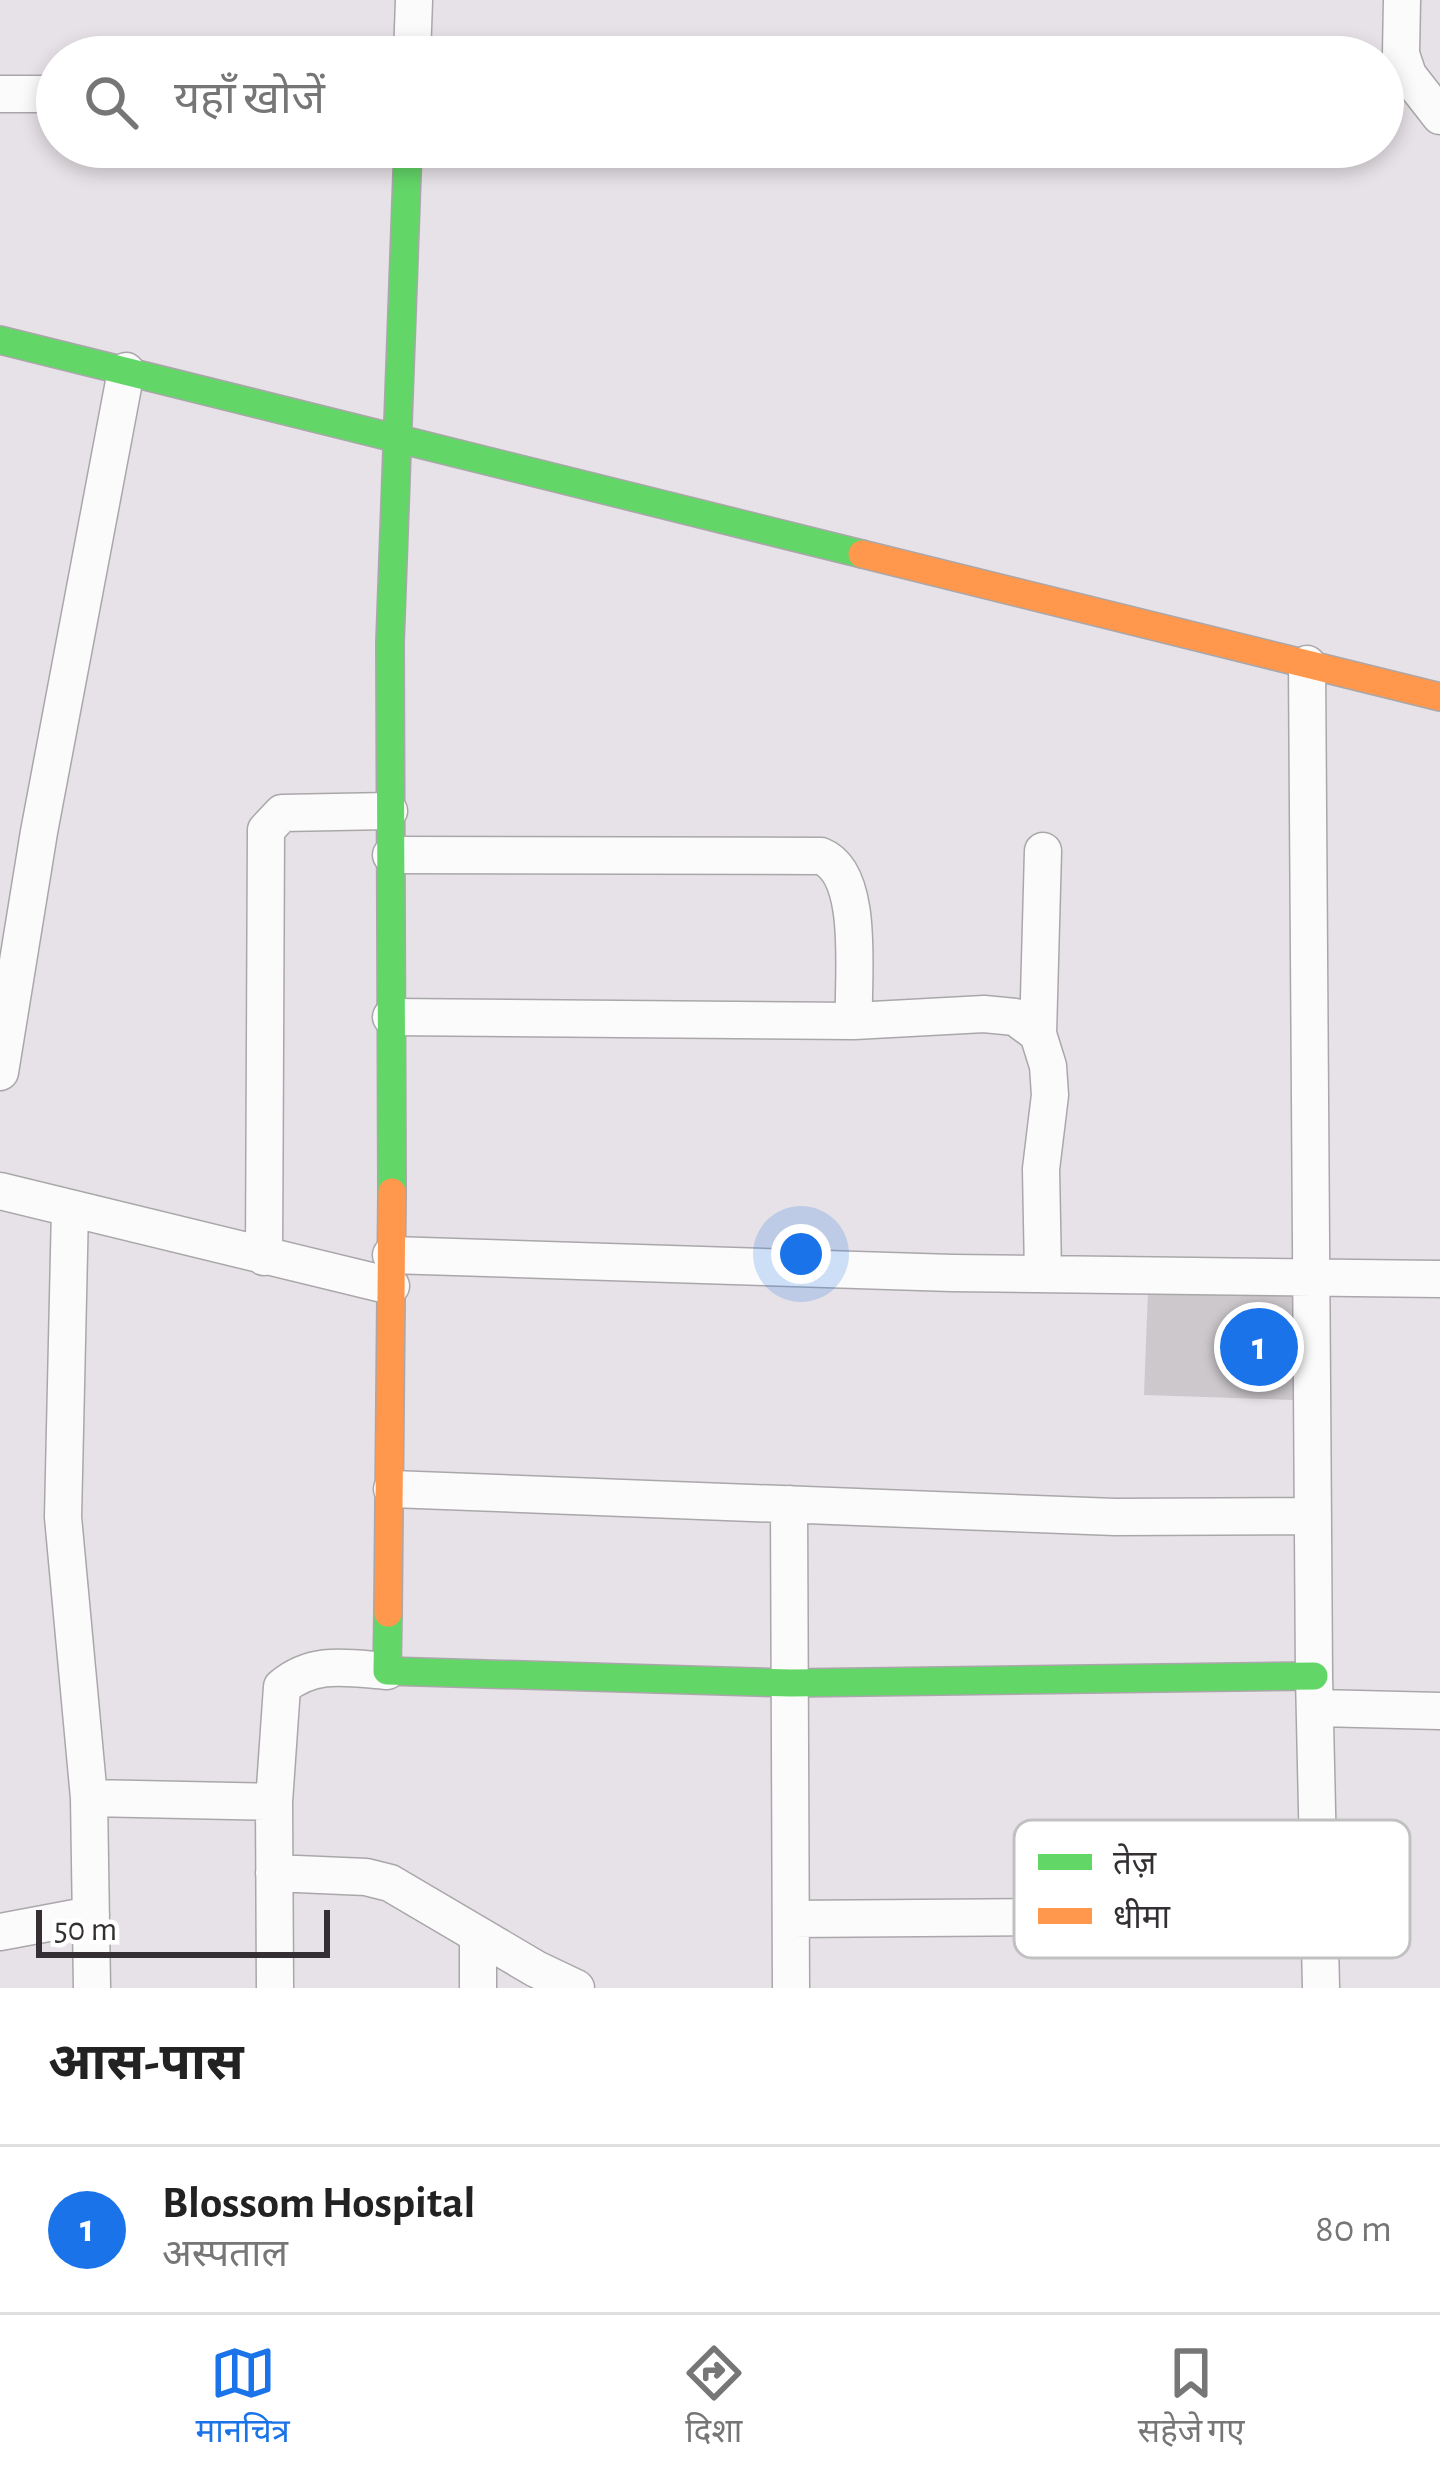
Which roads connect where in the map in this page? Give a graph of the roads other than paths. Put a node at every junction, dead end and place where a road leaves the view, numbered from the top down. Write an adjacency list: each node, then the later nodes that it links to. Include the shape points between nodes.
1 (414, 0): 3 (street)
2 (1402, 0): 4 (street)
3 (413, 36)
4 (1401, 36)
5 (1404, 63): 8 (street)
6 (0, 94): 7 (street)
7 (36, 94)
8 (1440, 116)
9 (407, 168): 12 (street)
10 (0, 340): 11 (street)
11 (126, 371): 12 (street); 21 (street)
12 (395, 438): 13 (street); 15 (street)
13 (1307, 664): 14 (street); 27 (street)
14 (1440, 697)
15 (389, 811): 17 (street); 24 (street, via 282,813 266,830)
16 (1043, 851): 20 (street)
17 (391, 855): 18 (street); 19 (street, via 821,856 848,886)
18 (391, 1017): 19 (street); 25 (street)
19 (854, 1021): 20 (street, via 984,1014 1015,1017)
20 (1038, 1034): 26 (street, via 1050,1095 1041,1169)
21 (0, 1072)
22 (0, 1192): 23 (street)
23 (70, 1210): 24 (street); 36 (street, via 63,1517)
24 (264, 1258): 25 (street)
25 (391, 1270): 26 (street, via 642,1265); 29 (street)
26 (1043, 1273): 27 (street)
27 (1312, 1278): 28 (street); 31 (street)
28 (1440, 1279)
29 (392, 1489): 30 (street); 32 (street)
30 (789, 1504): 31 (street); 33 (street)
31 (1313, 1516): 34 (street)
32 (387, 1671): 33 (street); 37 (street, via 327,1666 301,1671 282,1687)
33 (791, 1683): 34 (street); 42 (street)
34 (1316, 1692): 35 (street); 38 (street)
35 (1440, 1711)
36 (89, 1798): 37 (street); 40 (street)
37 (274, 1802): 39 (street)
38 (1318, 1820)
39 (274, 1873): 44 (street, via 379,1879); 47 (street)
40 (91, 1915): 43 (street); 46 (street)
41 (1014, 1917): 42 (street)
42 (791, 1919): 50 (street)
43 (0, 1932)
44 (478, 1935): 48 (street); 49 (street)
45 (1320, 1958): 51 (street)
46 (92, 1988)
47 (275, 1988)
48 (478, 1988)
49 (576, 1988)
50 (791, 1988)
51 (1321, 1988)

